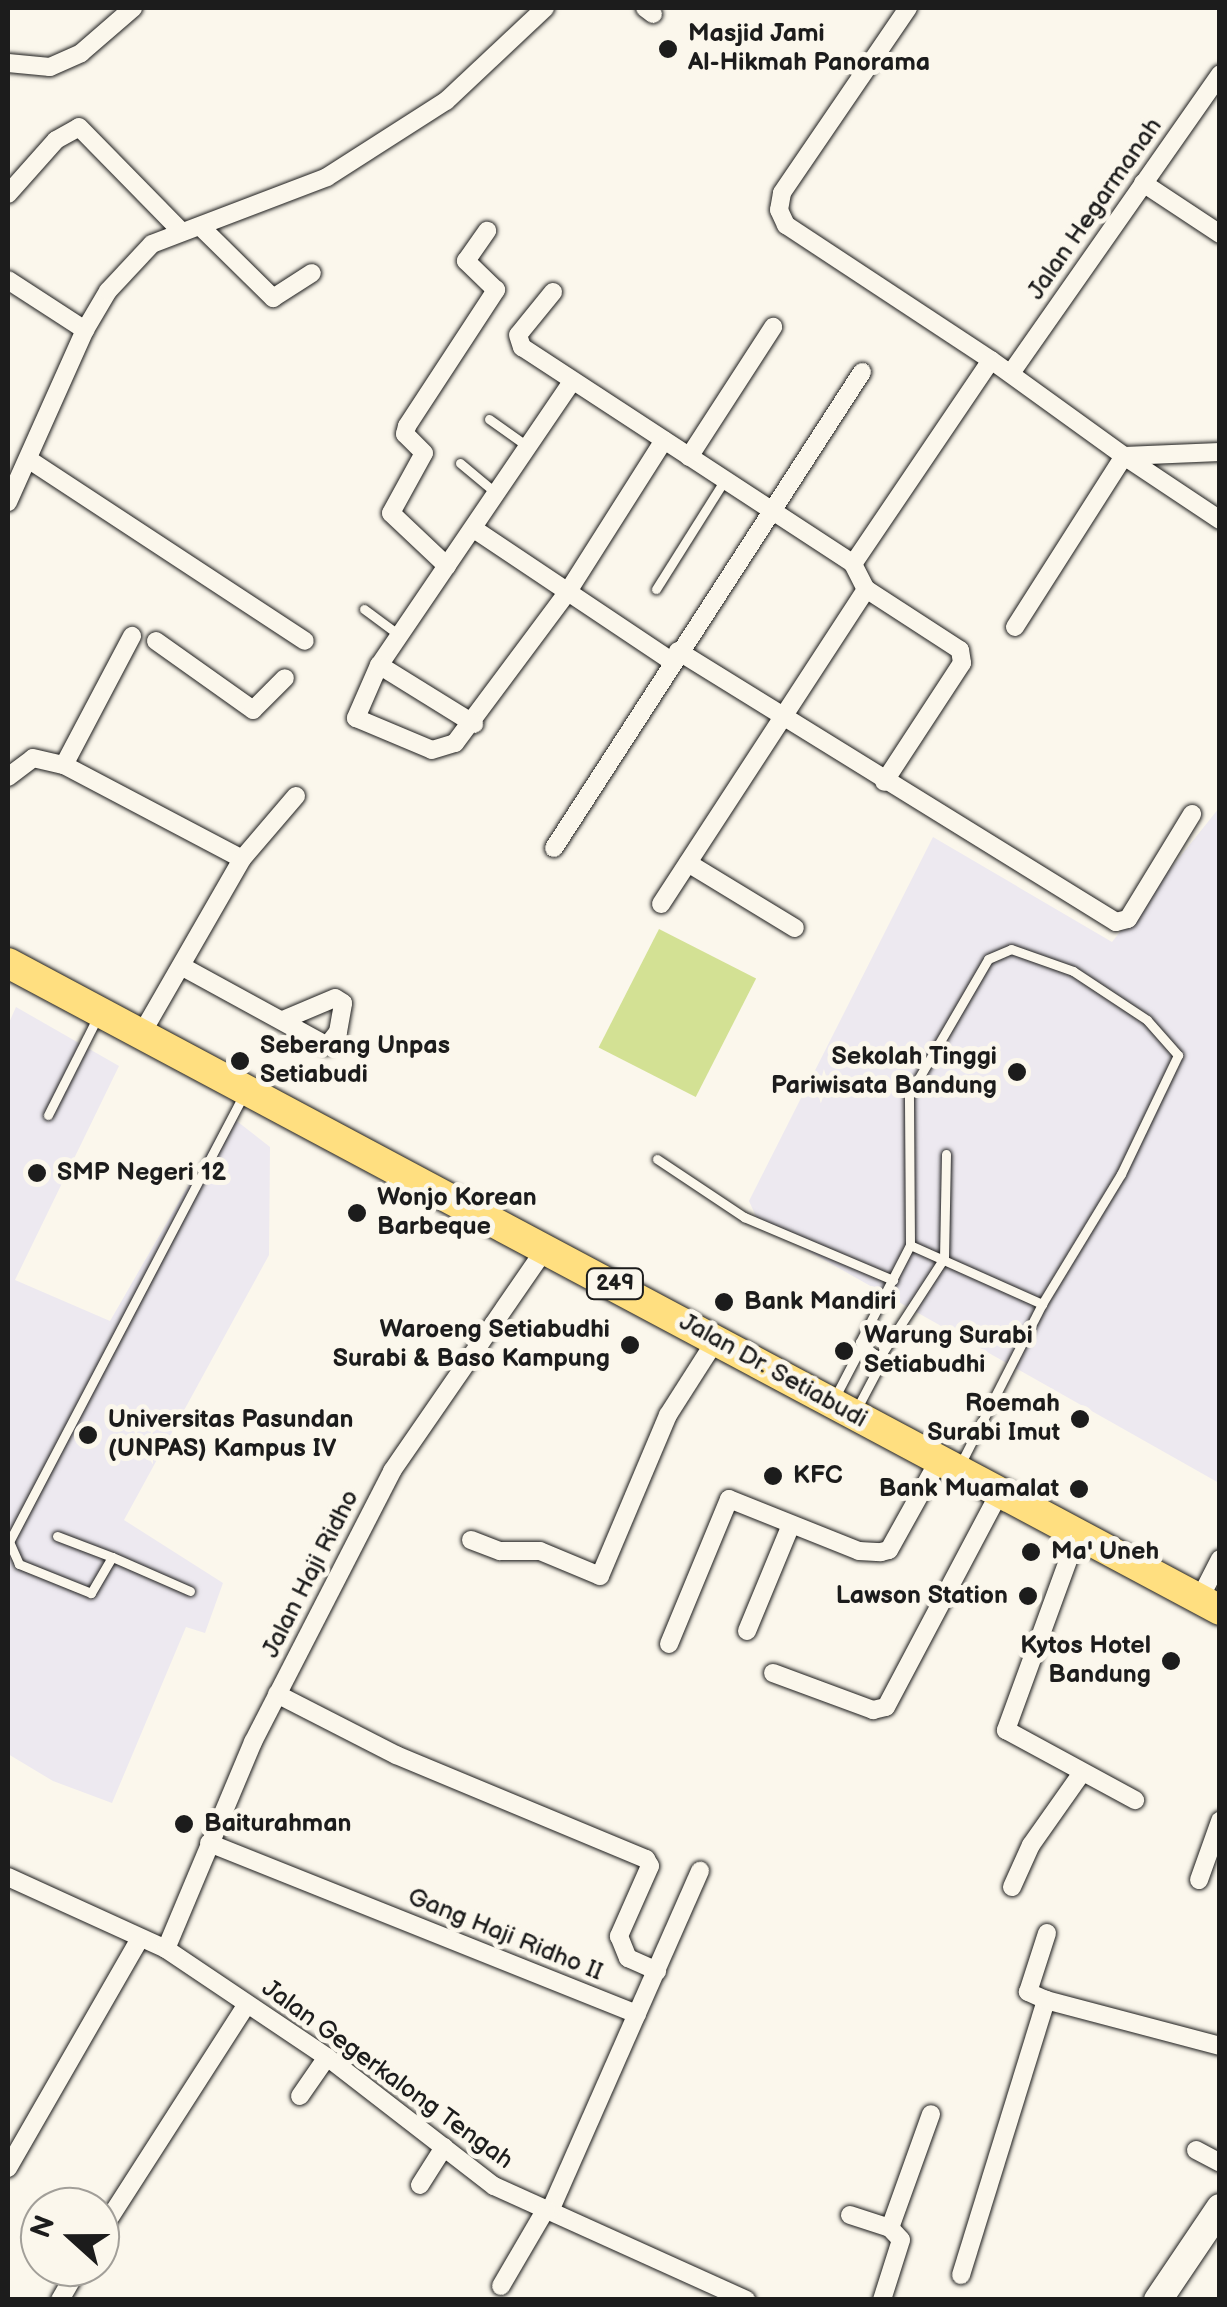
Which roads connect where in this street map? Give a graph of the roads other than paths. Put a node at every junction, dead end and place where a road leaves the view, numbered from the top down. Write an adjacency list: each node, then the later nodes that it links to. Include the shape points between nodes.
1 (133, 8): 4 (street, via 81,53 50,67)
2 (545, 8): 8 (street, via 446,102 327,176)
3 (908, 8): 17 (street, via 782,193 778,210 786,225)
4 (8, 63)
5 (1220, 74): 6 (street, Jalan Hegarmanah)
6 (1143, 183): 11 (street); 19 (street, Jalan Hegarmanah)
7 (8, 194): 10 (street, via 56,140 78,127)
8 (202, 228): 10 (street); 12 (street, via 273,298)
9 (487, 230): 37 (street, via 466,261 496,290 407,426 405,434 424,453 391,513)
10 (181, 231): 16 (street, via 152,244 129,266)
11 (1220, 234)
12 (312, 273)
13 (8, 280): 16 (street)
14 (553, 292): 20 (street, via 518,341)
15 (773, 326): 26 (street)
16 (85, 330): 27 (street)
17 (991, 360): 19 (street); 36 (street)
18 (862, 372): 33 (street)
19 (1011, 373): 25 (street)
20 (571, 382): 22 (street); 23 (street)
21 (489, 419): 23 (lane)
22 (664, 440): 26 (street); 40 (street)
23 (528, 446): 31 (street)
24 (1220, 452): 25 (street)
25 (1124, 456): 34 (street); 42 (street)
26 (689, 457): 30 (street)
27 (28, 459): 29 (street); 46 (street)
28 (460, 463): 31 (lane)
29 (12, 481): 32 (street)
30 (724, 481): 33 (street); 39 (lane)
31 (498, 494): 35 (street)
32 (8, 502)
33 (770, 511): 36 (street); 47 (street)
34 (1220, 520)
35 (474, 529): 37 (street); 40 (street)
36 (853, 564): 38 (street)
37 (448, 566): 43 (street)
38 (866, 588): 50 (street); 54 (street, via 963,656)
39 (656, 589)
40 (567, 593): 47 (street); 51 (street)
41 (364, 609): 43 (lane)
42 (1015, 626)
43 (399, 635): 48 (street)
44 (132, 636): 52 (street)
45 (156, 641): 49 (street, via 253,710)
46 (304, 641)
47 (675, 656): 50 (street); 57 (street)
48 (379, 665): 51 (street); 51 (street, via 356,718 438,751)
49 (285, 678)
50 (781, 717): 54 (street); 59 (street)
51 (474, 724)
52 (64, 765): 53 (street, via 33,758); 58 (street)
53 (8, 777)
54 (884, 782): 56 (street, via 1116,922 1128,919)
55 (296, 796): 58 (street)
56 (1192, 814)
57 (554, 848)
58 (242, 859): 63 (street)
59 (688, 864): 60 (street); 61 (street)
60 (660, 904)
61 (794, 928)
62 (8, 964): 64 (main road, Jalan Dr. Setiabudi / 249)
63 (183, 967): 65 (street); 66 (street)
64 (100, 1011): 66 (main road, Jalan Dr. Setiabudi / 249); 68 (lane)
65 (285, 1019)
66 (142, 1032): 67 (main road, Jalan Dr. Setiabudi / 249)
67 (247, 1088): 72 (main road, Jalan Dr. Setiabudi / 249); 86 (lane, via 9,1542 19,1564 91,1594)
68 (48, 1115)
69 (946, 1154): 73 (lane)
70 (657, 1159): 74 (lane, via 744,1217)
71 (910, 1245): 73 (lane); 74 (lane); 75 (lane, via 909,1096 977,974 1012,949 1072,970 1147,1020 1178,1055 1121,1174)
72 (546, 1248): 76 (main road, Jalan Dr. Setiabudi / 249); 93 (street, Jalan Haji Ridho, via 392,1471)
73 (944, 1258): 75 (lane); 78 (lane)
74 (893, 1280): 77 (lane)
75 (1042, 1304): 80 (lane)
76 (716, 1340): 79 (main road, Jalan Dr. Setiabudi / 249); 85 (street, via 668,1415 600,1576 540,1550 500,1551)
77 (861, 1347): 78 (lane); 79 (lane)
78 (884, 1357): 79 (lane)
79 (842, 1410): 80 (main road, Jalan Dr. Setiabudi / 249)
80 (947, 1467): 81 (main road, Jalan Dr. Setiabudi / 249); 82 (street, via 889,1550 859,1551)
81 (998, 1494): 84 (main road, Jalan Dr. Setiabudi / 249); 92 (street, via 886,1707 873,1710)
82 (790, 1524): 90 (street); 91 (street, via 729,1499)
83 (57, 1536): 86 (lane)
84 (1077, 1536): 89 (main road, Jalan Dr. Setiabudi / 249); 94 (street, via 1006,1722 1013,1737)
85 (471, 1540)
86 (112, 1556): 88 (lane)
87 (1220, 1559): 89 (street)
88 (190, 1591)
89 (1209, 1605)
90 (746, 1631)
91 (669, 1644)
92 (773, 1674)
93 (277, 1694): 97 (street, Jalan Haji Ridho); 105 (street, via 396,1755 646,1859 650,1866 618,1936 628,1958)
94 (1081, 1774): 95 (street); 101 (street, via 1031,1845)
95 (1135, 1800)
96 (1220, 1821): 100 (street)
97 (209, 1843): 104 (street, Jalan Haji Ridho); 108 (street, Gang Haji Ridho II)
98 (700, 1872): 105 (street)
99 (8, 1877): 103 (street, Jalan Gegerkalong Tengah)
100 (1198, 1880)
101 (1012, 1888)
102 (1047, 1933): 106 (street, via 1028,1992)
103 (140, 1938): 104 (street, Jalan Gegerkalong Tengah); 116 (street)
104 (166, 1949): 107 (street, Jalan Gegerkalong Tengah)
105 (657, 1970): 108 (street)
106 (1046, 2000): 109 (street); 123 (street)
107 (247, 2004): 110 (street, Jalan Gegerkalong Tengah); 118 (street)
108 (637, 2014): 120 (street)
109 (1220, 2046)
110 (327, 2057): 111 (street); 113 (street, Jalan Gegerkalong Tengah)
111 (300, 2096)
112 (931, 2114): 122 (street)
113 (444, 2148): 117 (street); 120 (street, Jalan Gegerkalong Tengah, via 494,2186)
114 (1196, 2150): 115 (street)
115 (1220, 2164)
116 (8, 2168)
117 (420, 2185)
118 (120, 2202)
119 (1220, 2208): 127 (main road)
120 (548, 2210): 124 (street); 125 (street, Jalan Gegerkalong Tengah)
121 (850, 2214): 122 (street)
122 (890, 2228): 126 (street, via 903,2248)
123 (961, 2275)
124 (500, 2286)
125 (739, 2298)
126 (882, 2300)
127 (1158, 2300)

